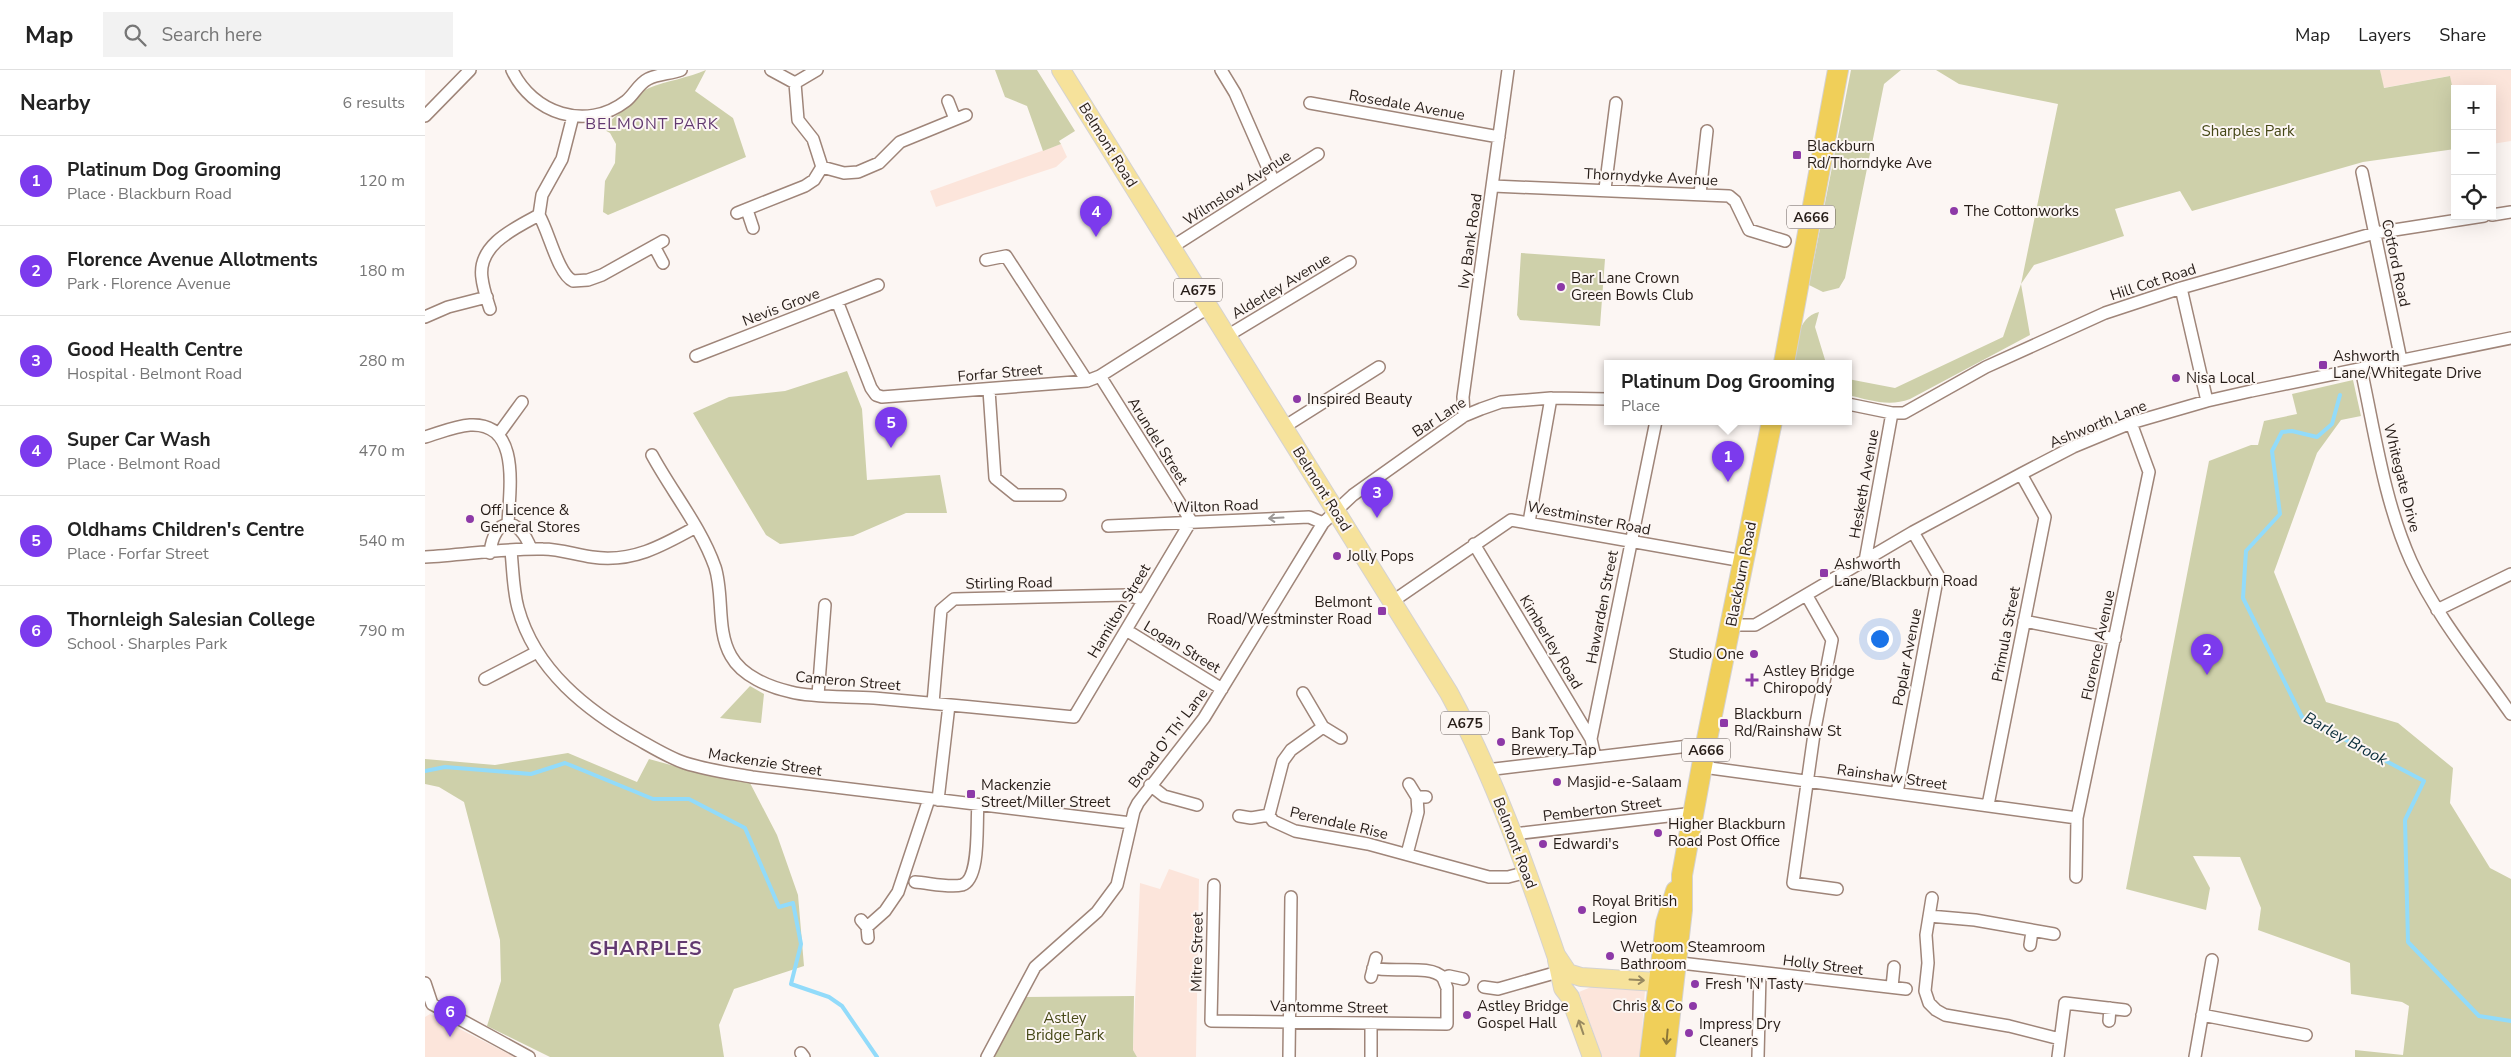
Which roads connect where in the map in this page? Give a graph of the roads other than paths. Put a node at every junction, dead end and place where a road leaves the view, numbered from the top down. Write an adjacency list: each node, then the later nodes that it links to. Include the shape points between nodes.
1 (470, 70): 15 (street)
2 (512, 70): 16 (street, via 528,96 554,111)
3 (681, 70): 16 (street, via 645,80 626,101 614,108)
4 (771, 70): 10 (street)
5 (817, 70): 10 (street)
6 (1061, 70): 34 (main road, Belmont Road / A675)
7 (1221, 70): 23 (street, via 1235,93)
8 (1509, 70): 19 (street, Ivy Bank Road)
9 (1838, 70): 46 (highway, A666)
10 (795, 83): 21 (street, via 798,120 813,139)
11 (948, 101): 17 (street)
12 (1310, 103): 19 (street, Rosedale Avenue)
13 (1616, 104): 25 (street)
14 (966, 115): 17 (street)
15 (425, 116)
16 (573, 116): 29 (street, via 562,159 542,195)
17 (955, 120): 21 (street, via 900,142 879,163 858,172 844,173)
18 (1707, 131): 26 (street)
19 (1499, 137): 24 (street, Ivy Bank Road)
20 (1318, 154): 23 (street, Wilmslow Avenue)
21 (822, 168): 31 (street, via 805,186 742,211)
22 (2362, 172): 32 (street, Cotford Road)
23 (1274, 182): 34 (street, Wilmslow Avenue)
24 (1493, 186): 25 (street, Thornydyke Avenue); 59 (street, Ivy Bank Road, via 1463,397)
25 (1605, 190): 26 (street, Thornydyke Avenue)
26 (1700, 194): 33 (street, Thornydyke Avenue, via 1733,198 1749,230)
27 (2511, 212): 28 (street)
28 (2496, 214)
29 (539, 216): 37 (street, via 563,273 573,281 602,275 658,244); 42 (street, via 507,233 486,256 481,277 488,303 447,307)
30 (2458, 220): 32 (street, Hill Cot Road)
31 (753, 228)
32 (2375, 233): 39 (street, Hill Cot Road); 47 (street, Cotford Road)
33 (1785, 241)
34 (1171, 248): 41 (main road, Belmont Road / A675)
35 (986, 260): 51 (street, via 1006,256)
36 (1351, 262): 43 (street, Alderley Avenue)
37 (663, 263)
38 (877, 285): 40 (street, Nevis Grove)
39 (2181, 288): 55 (street); 58 (street, Hill Cot Road, via 2105,313 1986,367 1904,413)
40 (837, 301): 45 (street, Nevis Grove); 52 (street, Forfar Street, via 876,395)
41 (1209, 307): 43 (main road, Belmont Road / A675); 50 (street, Forfar Street)
42 (425, 317)
43 (1227, 336): 63 (main road, Belmont Road / A675)
44 (2511, 338): 47 (street, Ashworth Lane)
45 (696, 356)
46 (1784, 360)
47 (2401, 360): 49 (street, Ashworth Lane)
48 (1379, 367): 63 (street)
49 (2361, 369): 55 (street, Ashworth Lane); 89 (street, Whitegate Drive, via 2398,529 2410,560)
50 (1100, 376): 51 (street, Forfar Street); 70 (street, Arundel Street)
51 (1087, 381): 52 (street, Forfar Street)
52 (989, 390): 68 (street, via 995,478 1016,495)
53 (1551, 398): 54 (street, Bar Lane); 59 (street, Bar Lane, via 1501,402); 71 (street)
54 (1604, 399)
55 (2207, 401): 60 (street, Ashworth Lane)
56 (522, 402): 64 (street)
57 (1852, 405): 58 (street)
58 (1892, 414): 83 (street, Hesketh Avenue)
59 (1464, 416): 69 (street, Bar Lane, via 1372,480)
60 (2131, 423): 67 (street, Ashworth Lane, via 2073,447); 93 (street, Florence Avenue, via 2149,472)
61 (1655, 425): 76 (street, Hawarden Street)
62 (1771, 425): 82 (highway, Blackburn Road / A666)
63 (1284, 427): 69 (main road, Belmont Road / A675)
64 (498, 436): 65 (street, via 482,426 469,425); 72 (street, via 506,445 510,462)
65 (425, 437)
66 (651, 455): 74 (street, Cameron Street)
67 (2021, 474): 75 (street, Ashworth Lane); 90 (street, Primula Street, via 2045,517)
68 (1060, 495)
69 (1329, 517): 70 (street, Wilton Road, one-way to 70); 87 (main road, Belmont Road / A675); 96 (street, Broad O' Th' Lane)
70 (1191, 521): 73 (street, Wilton Road); 86 (street, Hamilton Street)
71 (1529, 522): 76 (street, Westminster Road); 77 (street, Westminster Road, via 1507,522)
72 (508, 525): 78 (street, via 524,532); 80 (street, via 502,526 494,535)
73 (1108, 526)
74 (696, 527): 78 (street, via 654,550 630,557 610,559); 98 (street, Cameron Street, via 717,577 726,646 732,658 749,674 771,686 793,693)
75 (1913, 532): 83 (street, Ashworth Lane); 113 (street, Poplar Avenue, via 1938,575)
76 (1631, 541): 82 (street, Westminster Road); 105 (street, Hawarden Street)
77 (1474, 544): 87 (street, Westminster Road); 105 (street, Kimberley Road)
78 (531, 549): 79 (street)
79 (511, 551): 80 (street); 94 (street, Mackenzie Street, via 518,608)
80 (490, 553): 81 (street)
81 (425, 557)
82 (1743, 561): 91 (highway, Blackburn Road / A666)
83 (1865, 561): 85 (street, Ashworth Lane)
84 (2511, 574): 89 (street)
85 (1807, 596): 91 (street, Ashworth Lane, via 1755,625); 110 (street, via 1832,640)
86 (1143, 600): 92 (street, Hamilton Street); 99 (street, Stirling Road, via 1128,595 954,599 941,610)
87 (1393, 601): 109 (main road, Belmont Road / A675, via 1449,693)
88 (825, 605): 98 (street)
89 (2437, 610): 101 (street, Whitegate Drive)
90 (2024, 621): 93 (street); 117 (street, Primula Street)
91 (1731, 625): 106 (highway, Blackburn Road / A666)
92 (1126, 630): 96 (street, Logan Street); 102 (street, Hamilton Street)
93 (2115, 639): 121 (street, Florence Avenue)
94 (537, 652): 95 (street); 114 (street, Mackenzie Street, via 564,686 581,700 627,733 684,763 752,777)
95 (485, 679)
96 (1222, 689): 112 (street, Broad O' Th' Lane, via 1199,727)
97 (1303, 693): 103 (street)
98 (818, 695): 99 (street, Cameron Street)
99 (933, 703): 100 (street, Cameron Street)
100 (949, 705): 102 (street, Cameron Street); 114 (street)
101 (2511, 714)
102 (1074, 717)
103 (1323, 727): 104 (street); 119 (street, via 1291,750 1283,762)
104 (1341, 738)
105 (1591, 739): 107 (street, Kimberley Road)
106 (1707, 744): 107 (street); 108 (highway, Blackburn Road / A666)
107 (1595, 757): 109 (street)
108 (1703, 767): 110 (street, Rainshaw Street); 118 (highway, Blackburn Road / A666)
109 (1486, 770): 123 (main road, Belmont Road / A675)
110 (1807, 781): 113 (street, Rainshaw Street); 129 (street, via 1793,883)
111 (1409, 784): 124 (street, via 1421,797)
112 (1150, 785): 116 (street, via 1165,796); 122 (street, Broad O' Th' Lane, via 1138,803)
113 (1897, 793): 117 (street, Rainshaw Street)
114 (933, 799): 115 (street, Mackenzie Street); 133 (street, via 898,892 885,911)
115 (977, 805): 122 (street, Mackenzie Street); 127 (street, via 975,858 969,880 957,885)
116 (1197, 805)
117 (1988, 806): 121 (street, Rainshaw Street)
118 (1694, 813): 123 (street, Pemberton Street); 138 (highway, Blackburn Road / A666, via 1683,875 1682,910)
119 (1269, 815): 120 (street, Perendale Rise); 124 (street, Perendale Rise, via 1273,821 1295,831)
120 (1239, 816)
121 (2077, 818): 126 (street, Florence Avenue)
122 (1131, 823): 161 (street, Broad O' Th' Lane, via 1117,885 1102,908 1035,967)
123 (1513, 834): 125 (main road, Belmont Road / A675)
124 (1407, 854): 125 (street, Perendale Rise, via 1489,877)
125 (1527, 872): 141 (main road, Belmont Road / A675)
126 (2076, 876)
127 (915, 882)
128 (1214, 885): 154 (street, Mitre Street)
129 (1837, 889)
130 (1291, 897): 156 (street)
131 (1932, 898): 132 (street)
132 (1929, 916): 134 (street, via 1975,920); 159 (street, via 1925,992 1935,1010 1945,1015)
133 (865, 928)
134 (2032, 931): 135 (street); 136 (street)
135 (2054, 934)
136 (2031, 945)
137 (2212, 960): 153 (street)
138 (1668, 962): 142 (street, Holly Street); 145 (highway, Blackburn Road)
139 (1894, 967): 148 (street)
140 (1373, 968): 143 (street, via 1431,970)
141 (1565, 969): 145 (main road, one-way to 145); 147 (street, via 1498,988); 164 (main road, one-way to 141, via 1570,997 1573,985)
142 (1761, 972): 148 (street, Holly Street); 167 (street)
143 (1443, 978): 144 (street); 157 (street, Vantomme Street, via 1447,988 1447,1024)
144 (1463, 979)
145 (1666, 982): 165 (highway, Blackburn Road); 166 (highway, Blackburn Road, one-way to 166)
146 (425, 983): 150 (street)
147 (1484, 987)
148 (1891, 988): 149 (street, Holly Street)
149 (1906, 989)
150 (428, 1007): 160 (street)
151 (2110, 1008): 152 (street); 155 (street); 159 (street, via 2065,1003)
152 (2125, 1010)
153 (2202, 1015): 158 (street); 169 (street)
154 (1211, 1020): 156 (street, Vantomme Street)
155 (2109, 1021)
156 (1289, 1022): 157 (street, Vantomme Street); 162 (street)
157 (1371, 1023): 163 (street)
158 (2299, 1037)
159 (2060, 1039): 168 (street)
160 (529, 1057)
161 (987, 1057)
162 (1289, 1057)
163 (1371, 1057)
164 (1592, 1057)
165 (1650, 1057)
166 (1665, 1057)
167 (1758, 1057)
168 (2058, 1057)
169 (2195, 1057)

